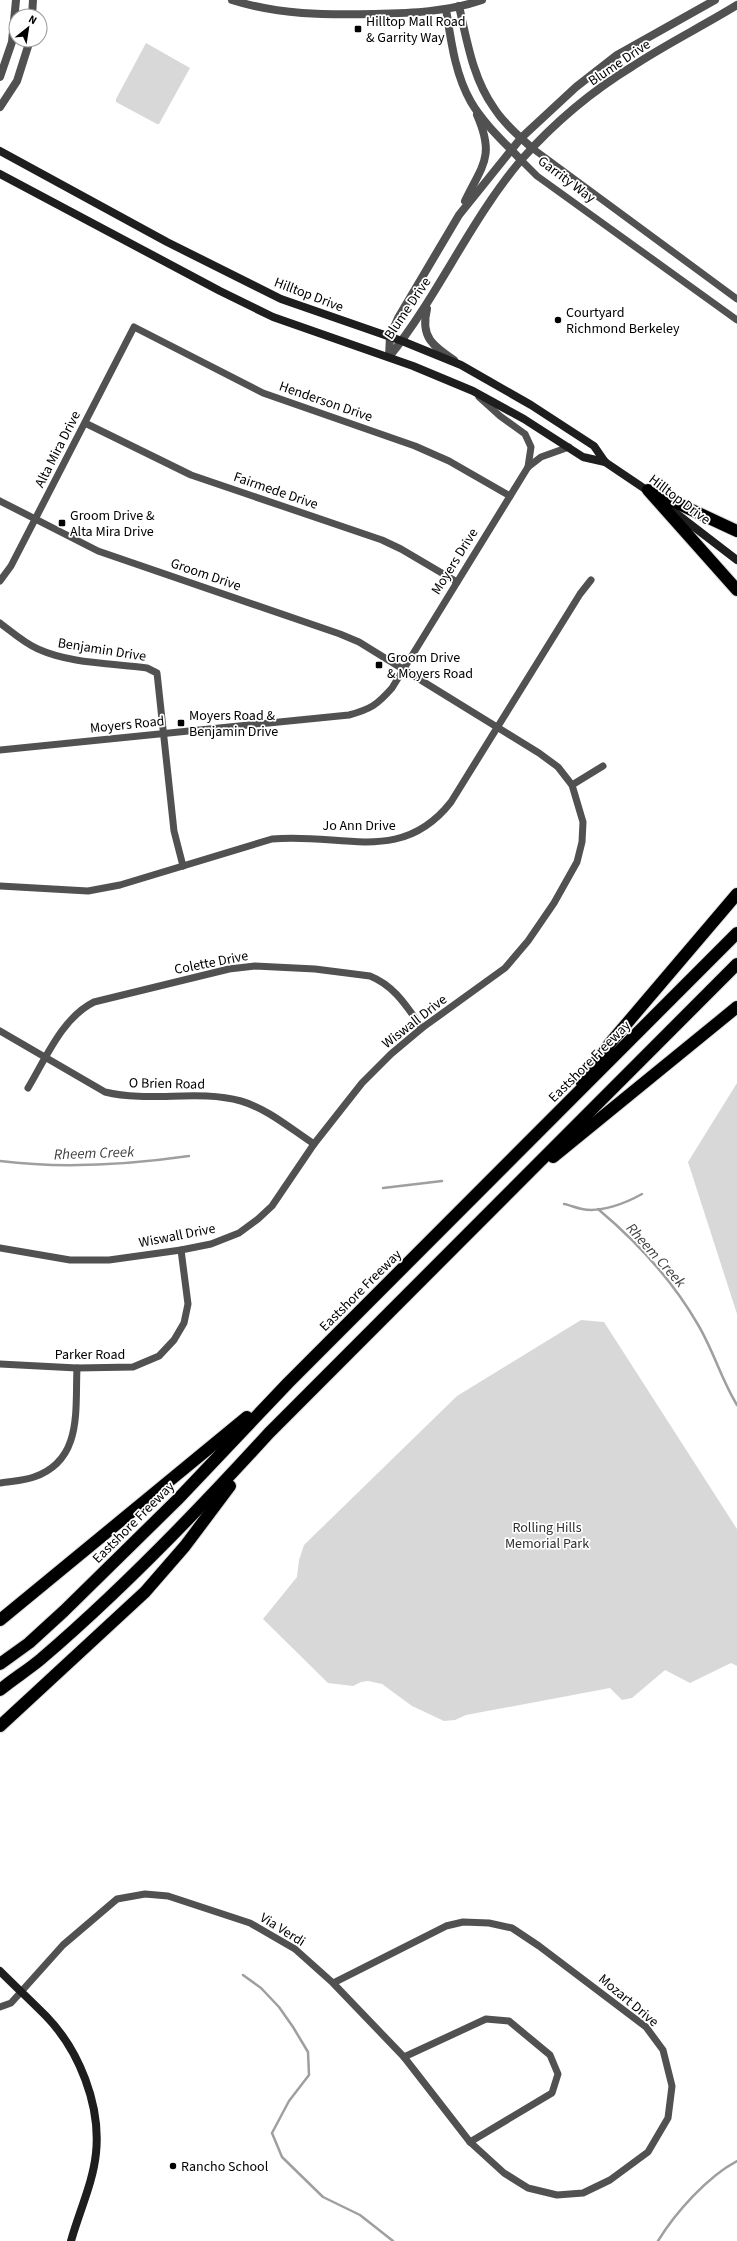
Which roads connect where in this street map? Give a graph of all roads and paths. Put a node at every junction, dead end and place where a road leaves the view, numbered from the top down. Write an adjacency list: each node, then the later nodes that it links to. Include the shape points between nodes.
1 (16, 0): 9 (street, via 12,42)
2 (232, 0): 7 (street, via 276,11 306,14 408,13)
3 (482, 0): 6 (street)
4 (715, 0): 12 (street, Blume Drive, via 617,55 576,87)
5 (737, 5): 13 (street, Blume Drive, via 616,77 571,112)
6 (459, 6): 7 (street); 12 (street, Garrity Way, via 468,49 482,87 493,108)
7 (446, 9): 10 (street, Garrity Way, via 453,51)
8 (27, 48): 11 (street, via 17,81)
9 (0, 77)
10 (471, 102): 14 (street, Garrity Way); 18 (street, via 487,139 487,149 485,161)
11 (0, 107)
12 (521, 138): 13 (street, Garrity Way); 14 (street, Blume Drive)
13 (532, 148): 16 (street, Blume Drive); 19 (street, Garrity Way)
14 (511, 150): 16 (street, Garrity Way); 18 (street, Blume Drive)
15 (0, 151): 23 (main road, Hilltop Drive, via 167,242 263,290 311,311)
16 (522, 160): 20 (street, Blume Drive, via 486,207); 21 (street, Garrity Way, via 537,176)
17 (0, 174): 25 (main road, Hilltop Drive, via 165,263 274,317)
18 (459, 214): 23 (street, Blume Drive)
19 (737, 299)
20 (428, 304): 24 (street, Blume Drive); 26 (street, via 424,325 430,341)
21 (737, 320)
22 (134, 327): 28 (street, Alta Mira Drive); 33 (street, Henderson Drive, via 263,393 415,446 449,461)
23 (390, 336): 24 (main road, Hilltop Drive); 25 (street, Blume Drive)
24 (402, 341): 25 (street, Blume Drive); 26 (main road, Hilltop Drive)
25 (389, 357): 27 (main road, Hilltop Drive)
26 (462, 365): 30 (main road, Hilltop Drive, via 530,404 594,446)
27 (473, 391): 29 (main road, Hilltop Drive); 31 (street, via 500,416 525,434 531,447)
28 (85, 423): 35 (street, Alta Mira Drive); 40 (street, Fairmede Drive, via 191,475 382,540)
29 (569, 447): 30 (main road, Hilltop Drive, via 583,457); 31 (street, via 541,457)
30 (605, 462): 32 (main road, Hilltop Drive)
31 (528, 467): 33 (street, Moyers Drive)
32 (648, 490): 36 (highway); 37 (main road, Hilltop Drive); 41 (highway)
33 (510, 496): 40 (street, Moyers Drive)
34 (0, 502): 35 (street, Groom Drive)
35 (36, 520): 39 (street, Alta Mira Drive, via 12,566); 43 (street, Groom Drive, via 98,551 340,634 359,642)
36 (737, 531)
37 (737, 560)
38 (591, 580): 44 (street, Jo Ann Drive)
39 (0, 581)
40 (457, 582): 43 (street, Moyers Drive)
41 (737, 590)
42 (0, 623): 45 (street, Benjamin Drive, via 36,649 50,654 147,668 157,673)
43 (403, 669): 44 (street, Wiswall Drive); 45 (street, Moyers Road, via 379,703 369,710 349,715)
44 (497, 728): 48 (street, Wiswall Drive, via 558,767); 49 (street, Jo Ann Drive, via 452,802 426,827 405,838 369,842 290,837 272,839)
45 (163, 734): 46 (street, Moyers Road); 49 (street, Benjamin Drive, via 174,831)
46 (0, 750)
47 (603, 766): 48 (street)
48 (572, 785): 55 (street, Wiswall Drive, via 583,822 582,842 577,862 554,904 505,968)
49 (183, 866): 50 (street, Jo Ann Drive, via 120,885 88,890)
50 (0, 886)
51 (737, 894): 59 (highway, via 606,1048)
52 (737, 933): 59 (highway, Eastshore Freeway)
53 (737, 964): 61 (highway)
54 (737, 1006): 61 (highway, via 602,1119)
55 (422, 1028): 57 (street, Colette Drive, via 395,991 384,981 370,976 315,969 255,966 229,969 94,1002 81,1008 70,1018); 60 (street, Wiswall Drive, via 362,1082)
56 (0, 1031): 57 (street, O Brien Road)
57 (46, 1058): 58 (street, Colette Drive); 60 (street, O Brien Road, via 105,1092 123,1096 212,1097 241,1101 274,1117)
58 (28, 1088)
59 (555, 1116): 66 (highway, Eastshore Freeway)
60 (314, 1144): 63 (street, Wiswall Drive, via 272,1206 258,1219 239,1233 211,1244)
61 (514, 1187): 67 (highway)
62 (0, 1248): 63 (street, Wiswall Drive, via 70,1260 109,1260)
63 (181, 1250): 65 (street, Parker Road, via 188,1304 184,1324 174,1340 159,1356 133,1367)
64 (0, 1364): 65 (street, Parker Road)
65 (76, 1368): 68 (street, via 74,1433 67,1452 56,1466 44,1473 32,1478)
66 (288, 1383): 69 (highway); 70 (highway, Eastshore Freeway, via 177,1500 64,1611 29,1643)
67 (269, 1433): 71 (highway, via 196,1513 76,1628 40,1661); 72 (highway, via 185,1546 145,1592)
68 (0, 1483)
69 (0, 1620)
70 (0, 1664)
71 (0, 1690)
72 (0, 1726)
73 (0, 1971): 75 (main road)
74 (333, 1982): 75 (street, Via Verdi, via 294,1948 250,1923 168,1896 145,1894 117,1899 63,1945); 77 (street, Via Verdi); 79 (street, Mozart Drive, via 446,1926 463,1922 489,1923 512,1928 646,2027 664,2050 672,2086 668,2118 648,2152 610,2180 583,2193 557,2195 528,2188)
75 (20, 1992): 76 (street, Via Verdi, via 11,2003); 80 (main road, via 63,2038 89,2091 95,2123 96,2152 93,2172)
76 (0, 2007)
77 (404, 2057): 78 (street, Via Verdi); 78 (street, via 486,2019 509,2021 550,2055 558,2074 552,2093)
78 (470, 2142): 79 (street, Via Verdi)
79 (504, 2173)
80 (71, 2241)

